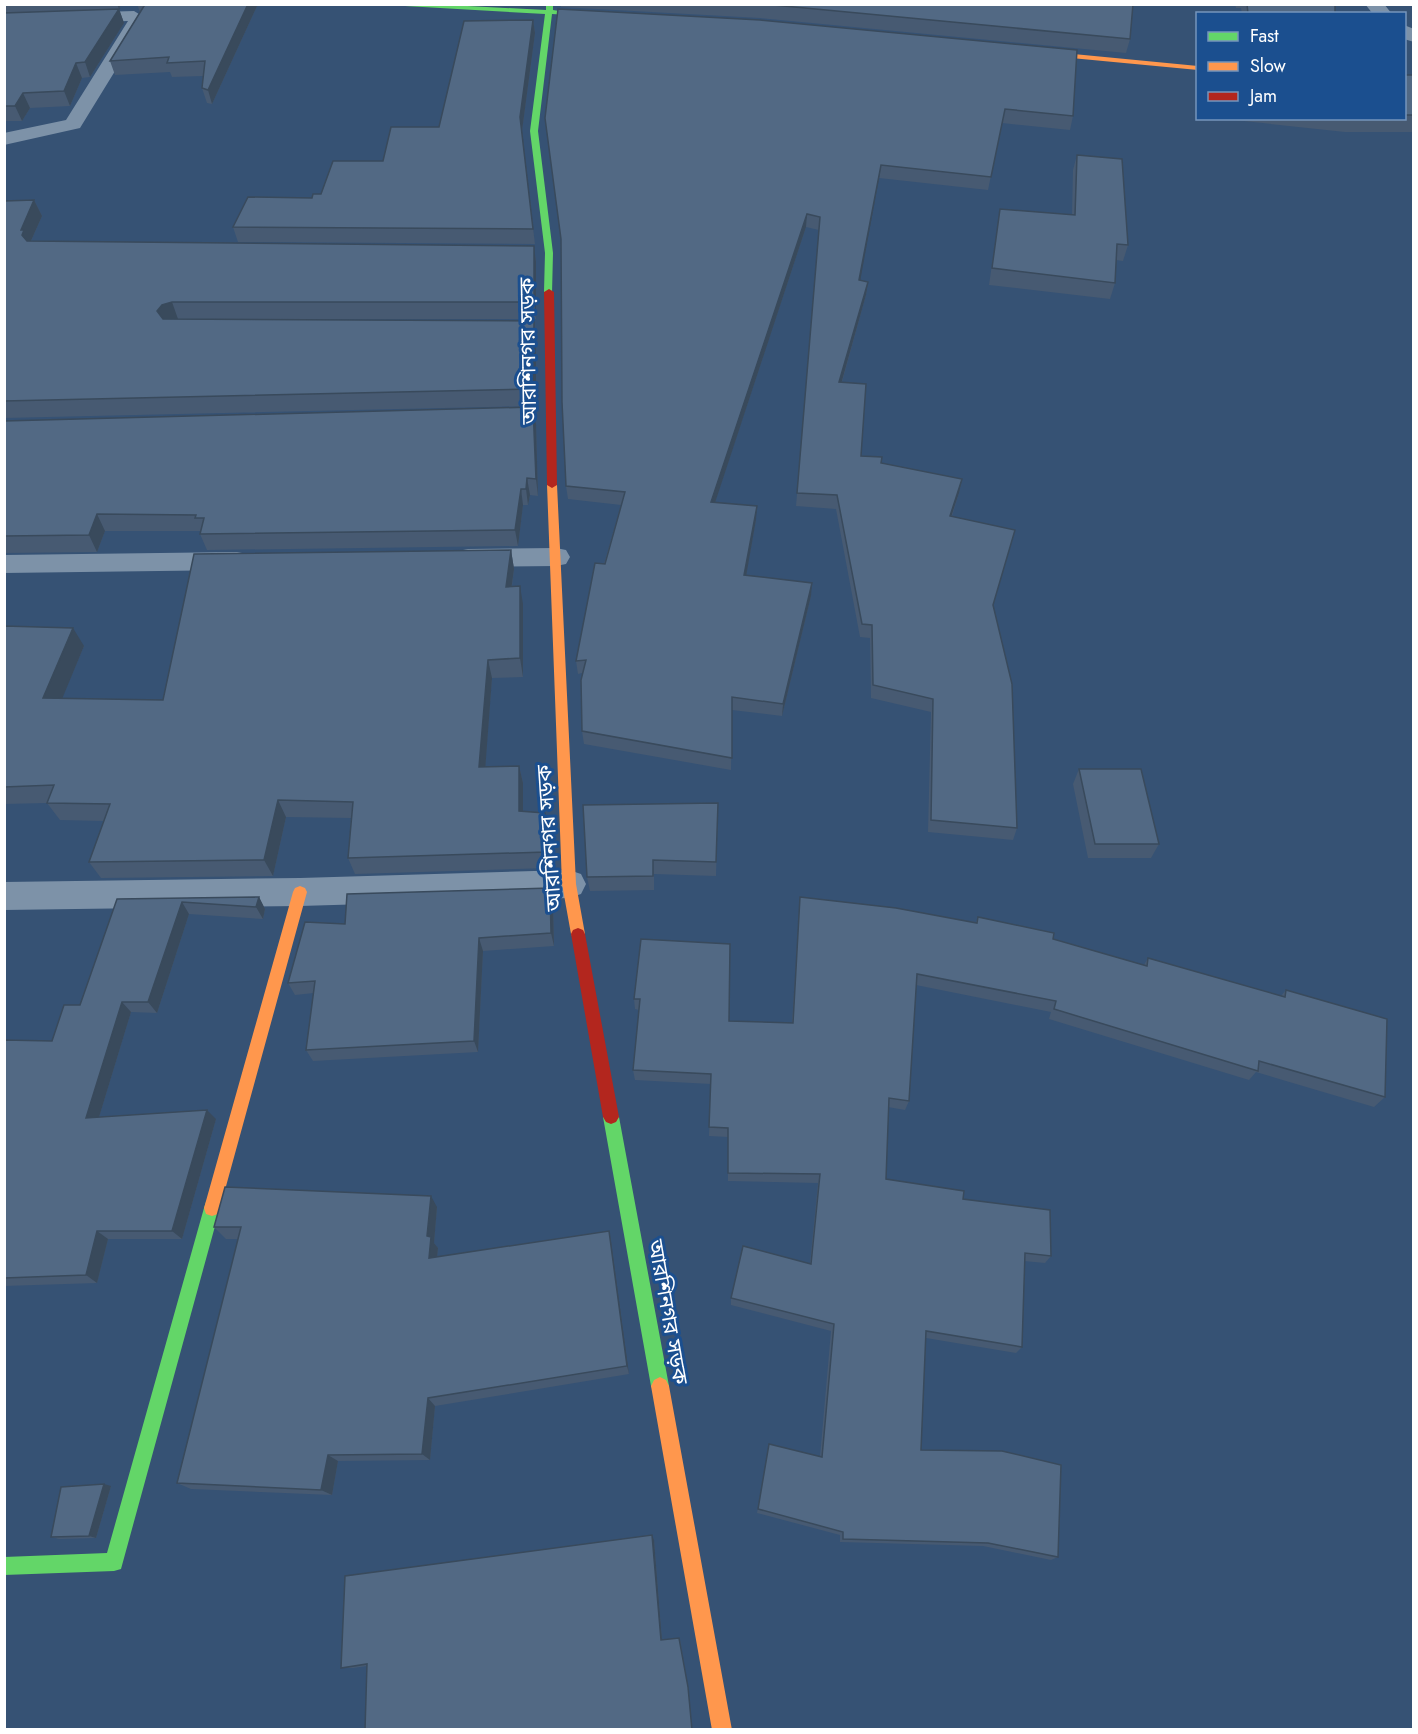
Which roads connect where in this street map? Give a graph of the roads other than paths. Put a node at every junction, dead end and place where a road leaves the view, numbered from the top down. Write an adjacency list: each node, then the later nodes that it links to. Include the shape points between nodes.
1 (373, 4): 2 (street)
2 (549, 8): 3 (street); 9 (street, আরশিনগর সড়ক, via 534,131)
3 (583, 14)
4 (4, 20): 7 (street, via 134,16 138,19 73,124)
5 (1020, 51): 6 (street)
6 (1196, 68)
7 (4, 139)
8 (525, 253): 9 (street)
9 (549, 253): 11 (street, আরশিনগর সড়ক)
10 (525, 328): 11 (street)
11 (549, 328): 12 (street, আরশিনগর সড়ক, via 538,417)
12 (556, 557): 13 (street); 16 (street, আরশিনগর সড়ক)
13 (448, 559)
14 (268, 561): 15 (street)
15 (4, 564)
16 (569, 884): 17 (street); 20 (street, আরশিনগর সড়ক)
17 (300, 892): 18 (street); 19 (street, via 114,1562)
18 (4, 896)
19 (4, 1566)
20 (722, 1730)

